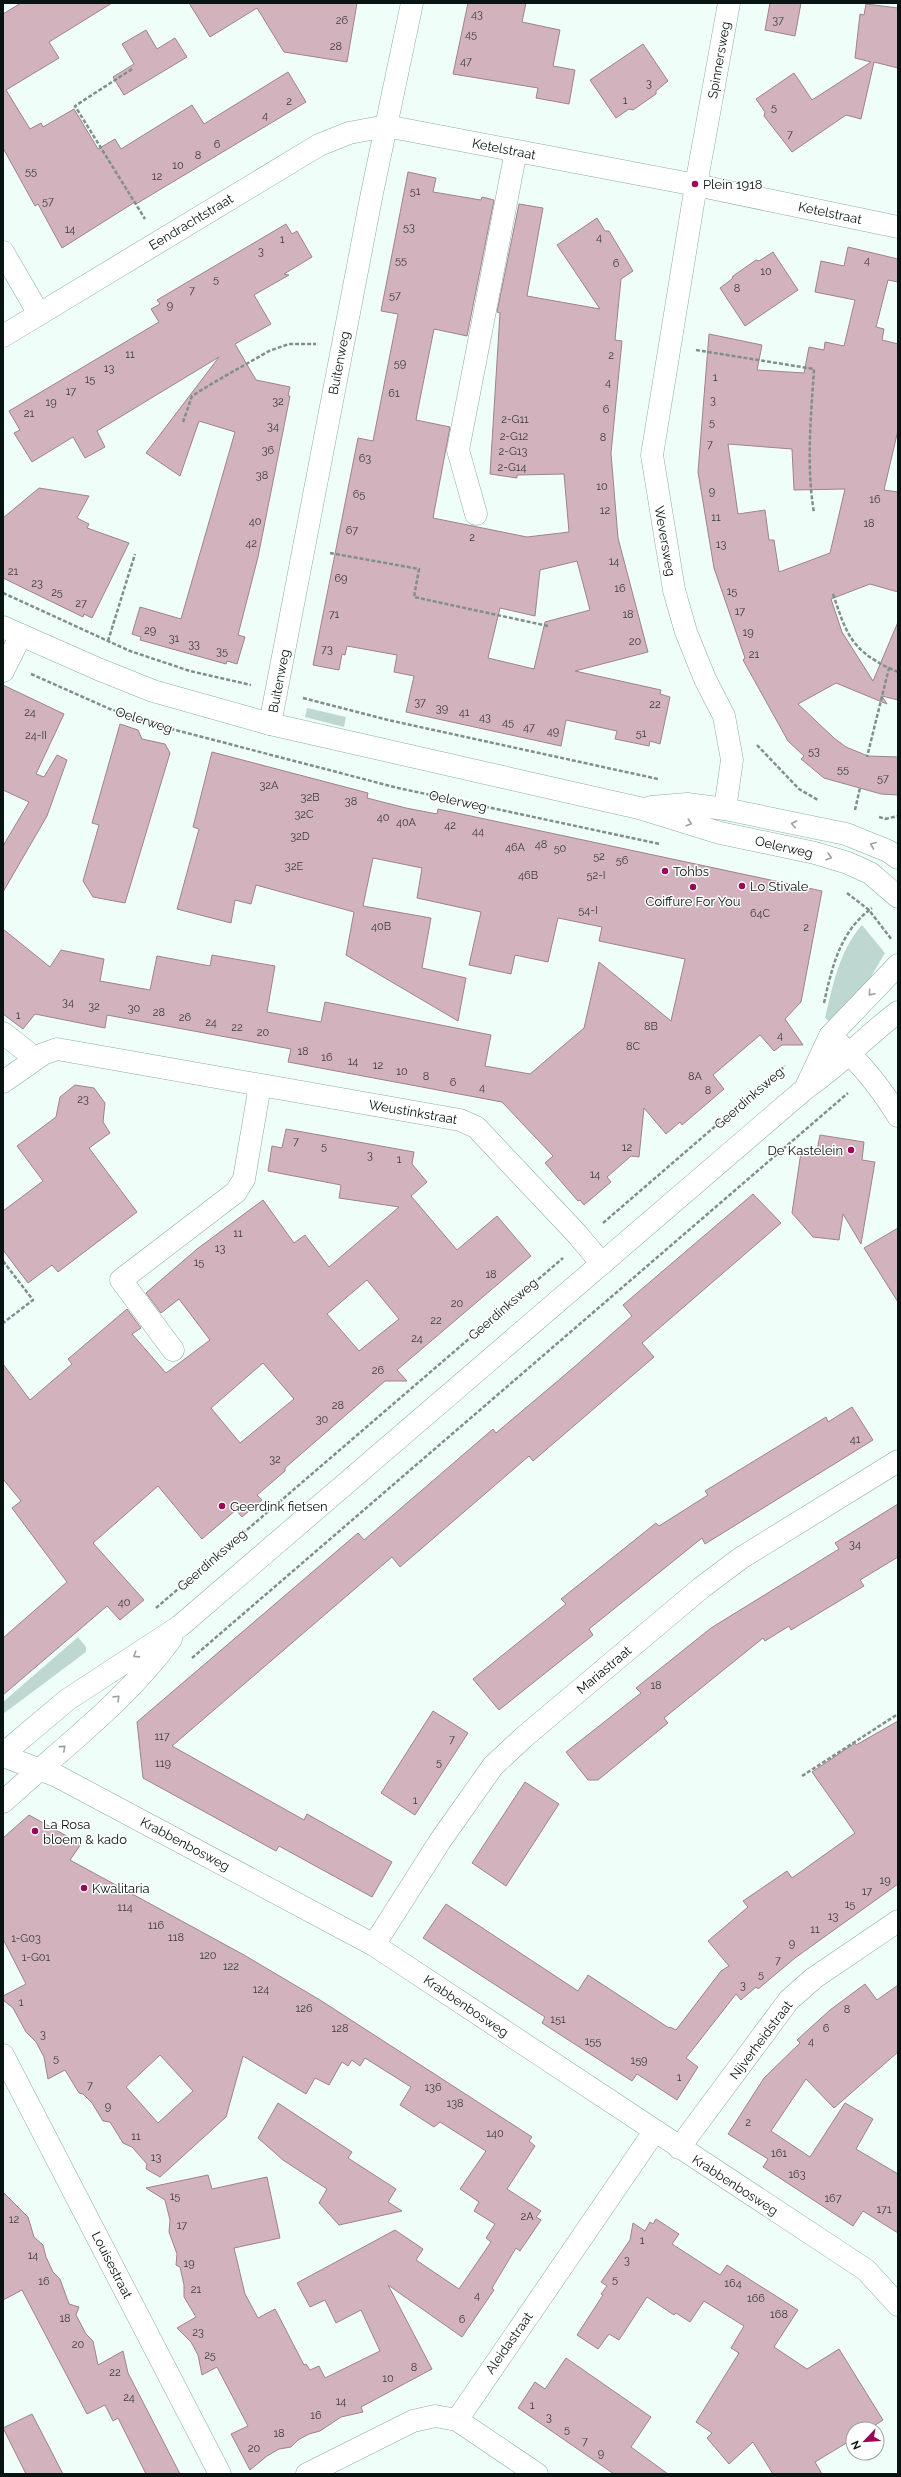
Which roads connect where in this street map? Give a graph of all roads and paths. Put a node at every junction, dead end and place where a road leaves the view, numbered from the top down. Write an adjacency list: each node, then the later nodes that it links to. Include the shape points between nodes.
1 (412, 3): 4 (street, Buitenweg)
2 (729, 3): 6 (street, Spinnersweg)
3 (132, 69): 8 (path, via 75,106)
4 (386, 126): 5 (street, Ketelstraat); 8 (street, Eendrachtstraat, via 349,133 320,145); 13 (street, Buitenweg)
5 (516, 151): 6 (street, Ketelstraat); 16 (street, via 458,450)
6 (696, 185): 7 (street, Ketelstraat); 12 (street, Weversweg)
7 (898, 227)
8 (159, 241): 10 (street, Eendrachtstraat)
9 (3, 252): 10 (street)
10 (39, 314): 11 (street, Eendrachtstraat)
11 (3, 336)
12 (670, 346): 15 (path, via 814,369 809,436 810,493); 36 (street, Weversweg, via 652,455 674,590 686,632 705,679 724,716 732,760)
13 (342, 348): 14 (path, via 316,344 288,344 269,351 192,396); 17 (street, Buitenweg)
14 (183, 422)
15 (814, 513)
16 (476, 514)
17 (304, 548): 21 (path, via 419,569 414,597); 27 (street, Buitenweg)
18 (135, 554): 23 (path)
19 (3, 593): 23 (path)
20 (833, 594): 25 (path, via 849,636 859,650)
21 (548, 626)
22 (12, 631): 24 (street); 28 (street, Oelerweg, via 153,691)
23 (108, 641): 27 (path, via 190,671)
24 (5, 667): 41 (path, Oelerweg, via 110,709 164,727 398,788)
25 (888, 668): 26 (path); 30 (path)
26 (898, 672)
27 (277, 692): 28 (street, Buitenweg); 31 (path, via 388,720)
28 (270, 724): 34 (street, Oelerweg)
29 (756, 744): 33 (path, via 799,789)
30 (867, 757)
31 (665, 780)
32 (860, 788): 37 (path)
33 (824, 802)
34 (639, 808): 36 (street, Oelerweg, via 687,804); 44 (street, Oelerweg, one-way to 44, via 720,833 808,851 848,863 870,873)
35 (847, 808): 37 (path)
36 (725, 809): 42 (street, Oelerweg, one-way to 36, via 846,834)
37 (855, 810): 38 (path)
38 (861, 812)
39 (874, 815): 40 (path)
40 (886, 819)
41 (668, 846)
42 (898, 858)
43 (845, 892): 45 (path)
44 (896, 894): 45 (path)
45 (869, 910): 46 (path); 48 (path, via 848,933 838,950)
46 (895, 944)
47 (898, 965): 51 (street, one-way to 51)
48 (823, 1005)
49 (898, 1012): 52 (street)
50 (3, 1034): 53 (street)
51 (830, 1036): 52 (street); 58 (street)
52 (849, 1052): 55 (street); 58 (street, via 823,1077)
53 (36, 1059): 56 (street, Weustinkstraat); 57 (street, Weustinkstraat, via 57,1049)
54 (788, 1063): 60 (path, Geerdinksweg)
55 (868, 1074): 59 (street, via 880,1087); 68 (path)
56 (3, 1082)
57 (260, 1085): 60 (street, Weustinkstraat, via 460,1120 476,1127); 64 (street, via 244,1179 236,1192 121,1280)
58 (806, 1088): 62 (street)
59 (898, 1116)
60 (583, 1240): 62 (street, Weustinkstraat); 66 (path, Geerdinksweg)
61 (3, 1261): 63 (path, via 33,1300)
62 (602, 1264): 67 (street)
63 (3, 1323)
64 (173, 1350)
65 (898, 1461): 75 (street, Mariastraat, via 740,1558 524,1737 493,1766 440,1841)
66 (152, 1612)
67 (180, 1626): 70 (street, one-way to 70, via 67,1700); 71 (street, one-way to 67, via 156,1660)
68 (186, 1663)
69 (898, 1714): 72 (path)
70 (3, 1755): 71 (street, Krabbenbosweg)
71 (40, 1768): 73 (street); 75 (street, Krabbenbosweg)
72 (802, 1776)
73 (3, 1802)
74 (898, 1921): 78 (street, Nijverheidstraat, via 814,1978 789,2000)
75 (374, 1945): 77 (street, Krabbenbosweg)
76 (3, 2055): 81 (street, Louisestraat)
77 (654, 2132): 78 (street, Krabbenbosweg); 80 (street, Aleidastraat)
78 (679, 2148): 79 (street, Krabbenbosweg, via 866,2270)
79 (898, 2305)
80 (456, 2420): 82 (street, via 435,2416 413,2421); 83 (street)
81 (220, 2474)
82 (307, 2474)
83 (537, 2474)

